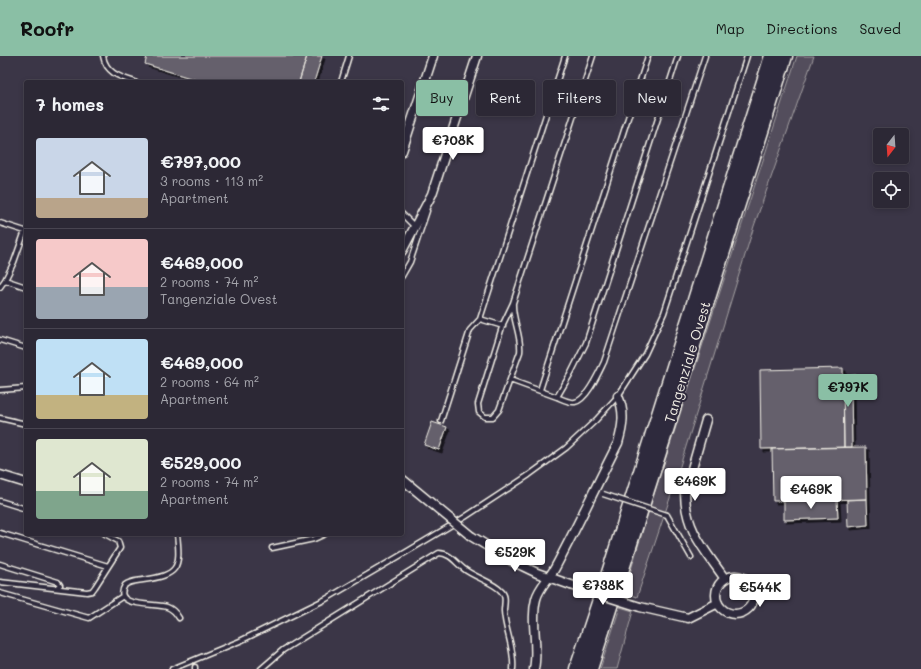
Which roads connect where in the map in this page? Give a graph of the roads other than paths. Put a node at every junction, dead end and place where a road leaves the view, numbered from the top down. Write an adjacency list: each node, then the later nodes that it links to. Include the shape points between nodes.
1 (103, 56): 14 (lane, via 111,72)
2 (349, 56): 15 (lane)
3 (433, 56): 17 (street)
4 (477, 56): 20 (street)
5 (565, 56): 29 (lane)
6 (593, 56): 28 (lane)
7 (648, 56): 36 (lane)
8 (678, 56): 38 (lane, via 586,343)
9 (705, 56): 38 (lane, via 604,362 581,399 571,402)
10 (747, 56): 37 (lane, via 664,313 645,354)
11 (772, 56): 69 (highway, Tangenziale Ovest)
12 (785, 56): 16 (highway, Tangenziale Ovest)
13 (790, 56): 16 (highway)
14 (129, 80)
15 (342, 80)
16 (759, 135): 70 (highway, Tangenziale Ovest)
17 (404, 145)
18 (404, 216): 20 (lane)
19 (0, 223): 21 (lane)
20 (418, 229): 23 (street); 24 (lane, via 410,262)
21 (24, 230)
22 (24, 236): 25 (lane)
23 (404, 248)
24 (404, 272)
25 (5, 280): 26 (lane); 27 (lane)
26 (24, 285)
27 (0, 287)
28 (513, 303): 30 (lane); 33 (lane, via 520,348)
29 (480, 319): 30 (lane); 41 (lane, via 470,330)
30 (503, 326): 33 (lane, via 478,404 481,415 490,418 497,414)
31 (0, 340): 32 (lane)
32 (24, 347)
33 (510, 380): 36 (lane)
34 (24, 388): 35 (lane)
35 (0, 390)
36 (540, 390): 38 (lane)
37 (618, 396): 46 (street, via 622,409 621,433); 65 (lane, via 566,448 465,517 326,599 240,641)
38 (557, 397)
39 (0, 418): 42 (lane)
40 (706, 420): 58 (street, via 685,493 685,502 688,521 696,537)
41 (441, 421)
42 (24, 424)
43 (0, 475): 45 (street)
44 (404, 481): 57 (street, bridge, via 471,536 512,561)
45 (24, 482)
46 (594, 490): 54 (lane, bridge, via 667,515); 57 (street)
47 (0, 501): 48 (lane)
48 (24, 508)
49 (0, 533): 56 (lane)
50 (109, 536): 56 (lane, via 120,545)
51 (177, 536): 62 (lane, via 179,559 173,571 164,576 128,583 123,588)
52 (321, 536): 53 (lane)
53 (272, 548)
54 (691, 557)
55 (0, 564): 60 (lane, via 58,582 60,585)
56 (108, 566): 60 (lane, via 92,591)
57 (549, 577): 63 (street, bridge, via 640,607 688,618); 68 (street, via 538,591 534,608)
58 (725, 578): 63 (street, via 716,591); 63 (street, via 735,576 749,582 753,591 752,601 746,610 737,613 727,612)
59 (0, 582): 60 (lane)
60 (56, 588)
61 (0, 593): 62 (lane, via 90,618)
62 (123, 596): 64 (lane, via 132,603 168,607)
63 (718, 604)
64 (179, 618)
65 (172, 669)
66 (261, 669): 67 (lane, via 290,646 439,553 449,556 470,574 502,591 505,598 505,622 512,652)
67 (512, 669)
68 (534, 669)
69 (577, 669)
70 (590, 669)

